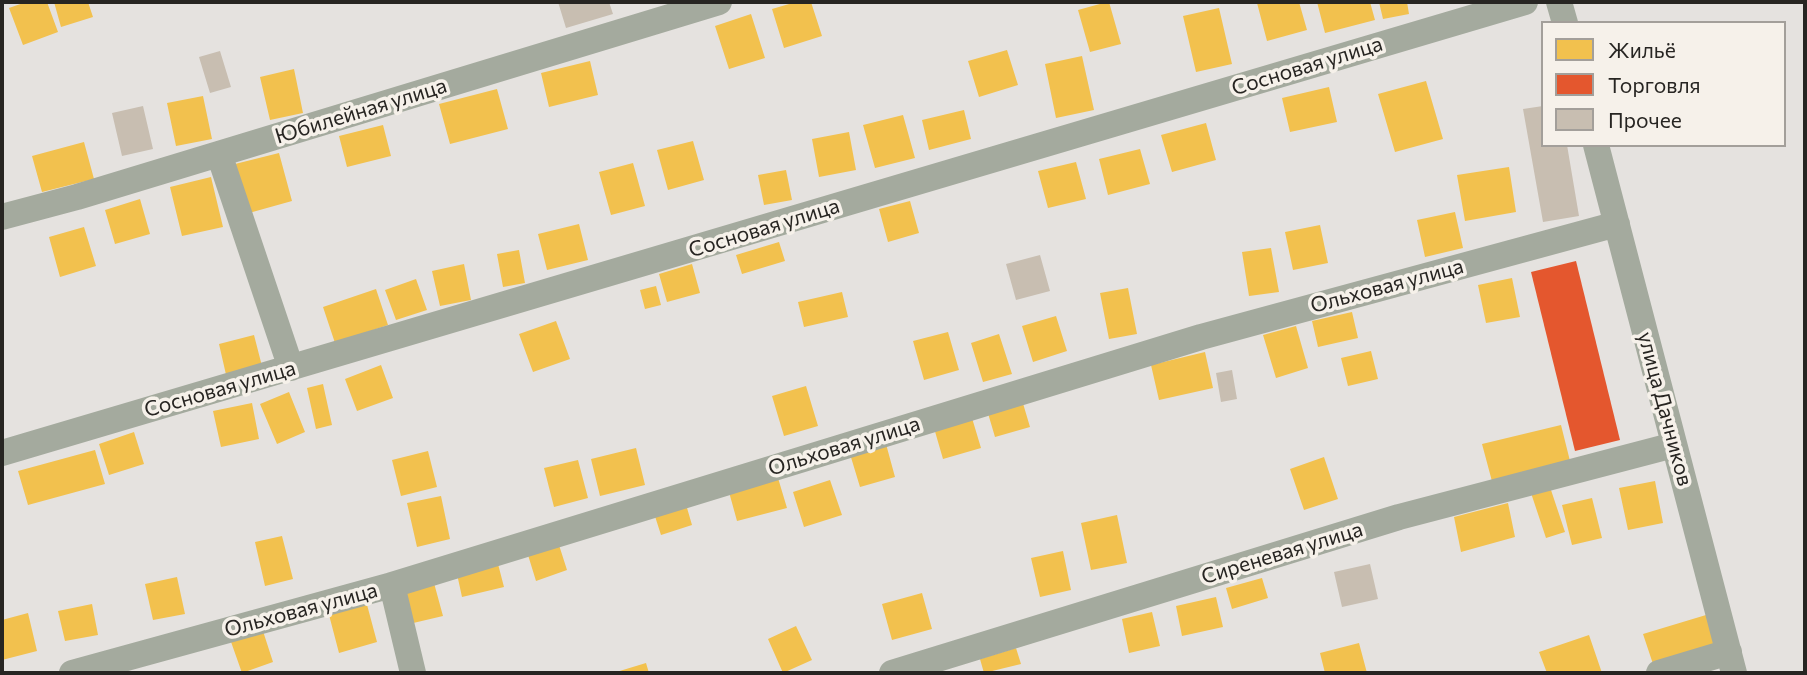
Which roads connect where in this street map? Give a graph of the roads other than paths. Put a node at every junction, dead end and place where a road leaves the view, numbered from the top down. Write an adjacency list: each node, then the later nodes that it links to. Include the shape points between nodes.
1 (719, 2): 6 (street, Юбилейная улица)
2 (1525, 2): 9 (street, Сосновая улица)
3 (1559, 2): 4 (street)
4 (1564, 21)
5 (1597, 147): 8 (street, улица Дачников)
6 (219, 154): 7 (street, Юбилейная улица); 9 (street)
7 (2, 217)
8 (1617, 224): 10 (street, улица Дачников); 12 (street, Ольховая улица, via 1201,337)
9 (291, 368): 11 (street, Сосновая улица)
10 (1674, 445): 13 (street, улица Дачников); 16 (street, Сиреневая улица, via 1399,517)
11 (2, 453)
12 (393, 585): 14 (street, Ольховая улица); 15 (street)
13 (1731, 663): 17 (street)
14 (72, 673)
15 (413, 673)
16 (892, 673)
17 (1659, 673)

